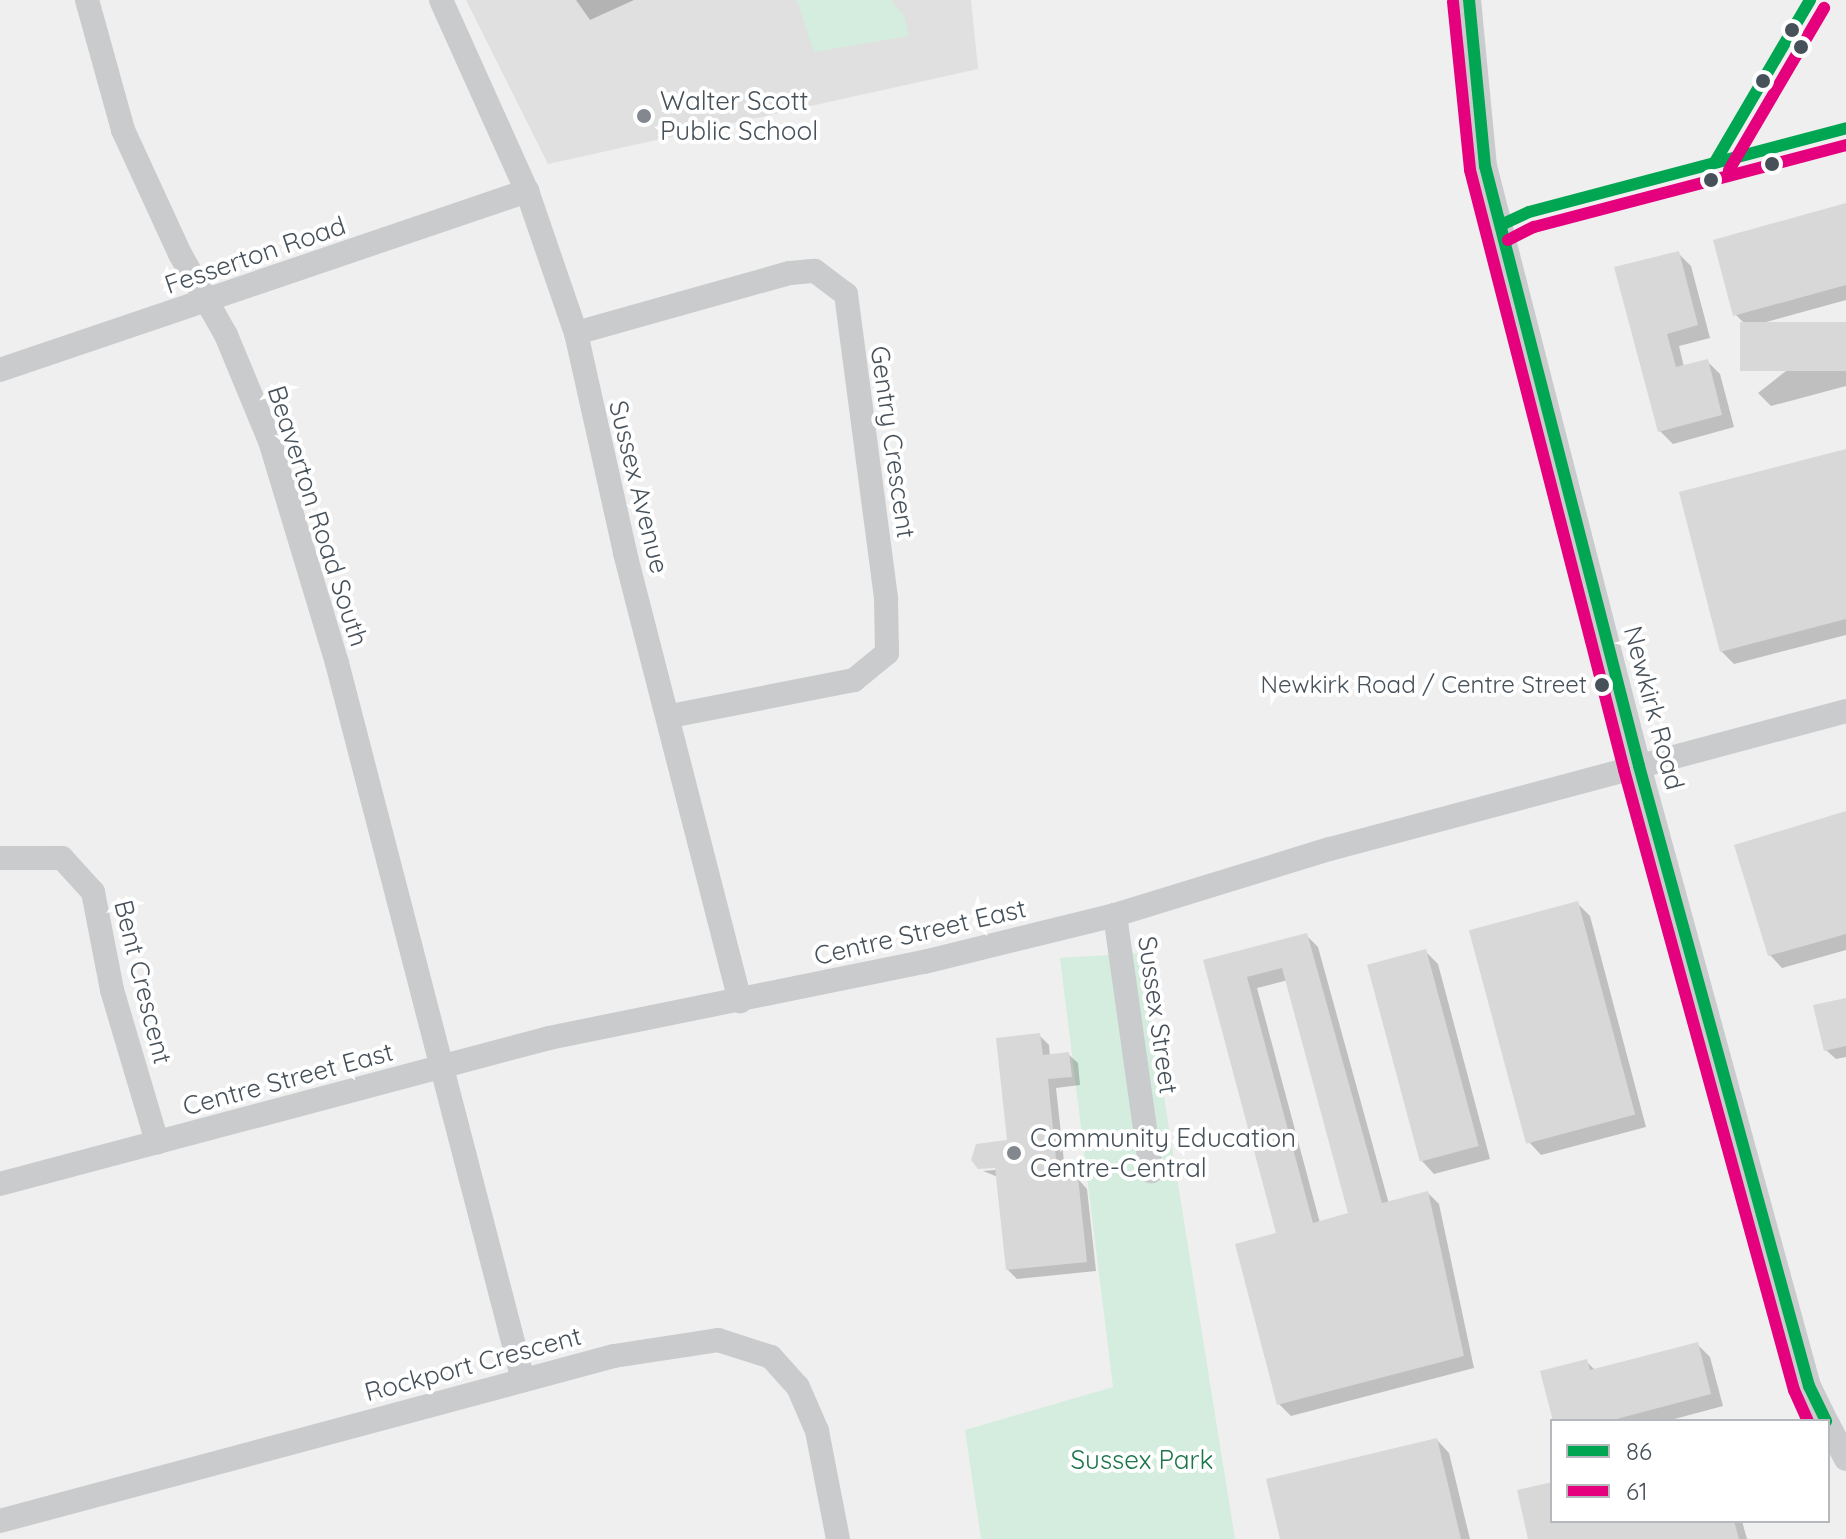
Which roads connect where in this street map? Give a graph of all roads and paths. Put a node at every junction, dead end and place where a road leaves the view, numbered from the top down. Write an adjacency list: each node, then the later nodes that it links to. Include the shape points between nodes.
1 (87, 0): 5 (street, Beaverton Road South, via 123,130)
2 (441, 0): 4 (street, Sussex Avenue)
3 (1469, 0): 10 (street, Newkirk Road, via 1485,166)
4 (527, 191): 5 (street, Fesserton Road); 6 (street, Sussex Avenue)
5 (207, 302): 7 (street, Fesserton Road); 14 (street, Beaverton Road South, via 270,441 310,569)
6 (576, 333): 9 (street, Sussex Avenue, via 590,412); 9 (street, Gentry Crescent, via 790,273 815,271 846,294 886,599 887,653 854,680)
7 (0, 370)
8 (1846, 711): 10 (street, Centre Street East)
9 (670, 716): 13 (street, Sussex Avenue)
10 (1639, 766): 12 (street, Centre Street East, via 1330,849); 19 (street, Newkirk Road, via 1809,1386)
11 (0, 858): 15 (street, Bent Crescent, via 62,858 93,892 112,990)
12 (1115, 915): 13 (street, Centre Street East); 16 (street, Sussex Street)
13 (740, 1002): 14 (street, Centre Street East, via 549,1038)
14 (444, 1068): 15 (street, Centre Street East); 18 (street, Beaverton Road South)
15 (157, 1142): 17 (street, Centre Street East)
16 (1151, 1171)
17 (0, 1184)
18 (523, 1380): 22 (street, Rockport Crescent); 23 (street, Rockport Crescent, via 614,1356 718,1340 771,1357 798,1387 812,1419)
19 (1826, 1419)
20 (1830, 1428): 21 (street, Newkirk Road)
21 (1846, 1459)
22 (0, 1521)
23 (838, 1539)

